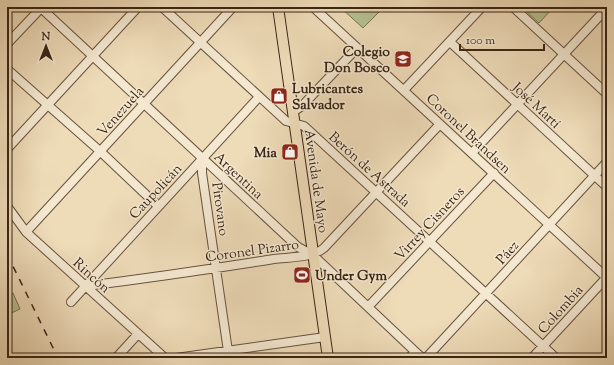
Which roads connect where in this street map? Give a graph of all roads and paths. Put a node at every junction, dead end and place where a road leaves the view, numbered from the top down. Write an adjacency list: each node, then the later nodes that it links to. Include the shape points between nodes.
1 (41, 7): 12 (street); 15 (street, Argentina)
2 (138, 7): 15 (street)
3 (162, 7): 10 (street, Berón de Astrada)
4 (233, 7): 10 (street, Venezuela)
5 (278, 7): 23 (main road, Avenida de Mayo)
6 (313, 7): 13 (street, Coronel Brandsen)
7 (482, 7): 11 (street)
8 (513, 7): 14 (street)
9 (607, 8): 14 (street)
10 (200, 42): 19 (street, Berón de Astrada); 20 (street, Venezuela)
11 (450, 42): 17 (street); 22 (street, José Martí)
12 (7, 44)
13 (357, 48): 17 (street, Coronel Brandsen); 23 (street, via 302,106)
14 (564, 54): 18 (street); 22 (street)
15 (93, 56): 20 (street, Argentina); 21 (street)
16 (7, 69): 21 (street)
17 (404, 90): 25 (street, Coronel Brandsen)
18 (607, 94)
19 (259, 97): 24 (street, Berón de Astrada, via 286,121); 29 (street, Caupolicán)
20 (144, 104): 27 (street, Venezuela); 29 (street, Argentina)
21 (47, 105): 26 (street); 27 (street)
22 (517, 105): 28 (street); 32 (street, José Martí)
23 (293, 112): 24 (main road, Avenida de Mayo)
24 (295, 123): 34 (street, Berón de Astrada, via 304,126); 40 (main road, Avenida de Mayo)
25 (440, 124): 28 (street, Coronel Brandsen); 34 (street, Coronel Pizarro)
26 (7, 149)
27 (101, 152): 36 (street); 38 (street, Venezuela)
28 (472, 153): 31 (street, Coronel Brandsen)
29 (202, 159): 36 (street, Caupolicán); 40 (street, Argentina, via 298,247); 41 (street, Pirovano)
30 (607, 162): 32 (street, Páez)
31 (494, 174): 37 (street, Coronel Brandsen); 39 (street, Virrey Cisneros)
32 (594, 176): 33 (street, José Martí); 37 (street, Páez)
33 (607, 187)
34 (377, 192): 39 (street, Berón de Astrada); 40 (street, Coronel Pizarro, via 324,248)
35 (7, 206): 38 (street, Rincón)
36 (158, 206): 43 (street, Caupolicán)
37 (549, 225): 42 (street, Coronel Brandsen); 44 (street, Páez)
38 (26, 232): 43 (street, Rincón)
39 (430, 241): 44 (street, Berón de Astrada); 46 (street, Virrey Cisneros)
40 (313, 255): 41 (street, Coronel Pizarro); 46 (street, Argentina); 48 (main road, Avenida de Mayo)
41 (216, 269): 43 (street, Coronel Pizarro); 50 (street, Pirovano)
42 (607, 278): 49 (street, Colombia)
43 (86, 286): 45 (street, Caupolicán); 47 (street, Rincón)
44 (487, 294): 49 (street, Berón de Astrada); 57 (street, Páez)
45 (71, 302)
46 (368, 307): 51 (street, Argentina)
47 (138, 334): 52 (street); 53 (street, Rincón)
48 (325, 337): 50 (street); 55 (main road, Avenida de Mayo)
49 (543, 346): 58 (street, Colombia); 59 (street, Berón de Astrada)
50 (229, 354): 54 (street)
51 (412, 355): 56 (street, Argentina)
52 (116, 358)
53 (165, 358)
54 (176, 358)
55 (328, 358)
56 (422, 358)
57 (426, 358)
58 (532, 358)
59 (556, 358)

